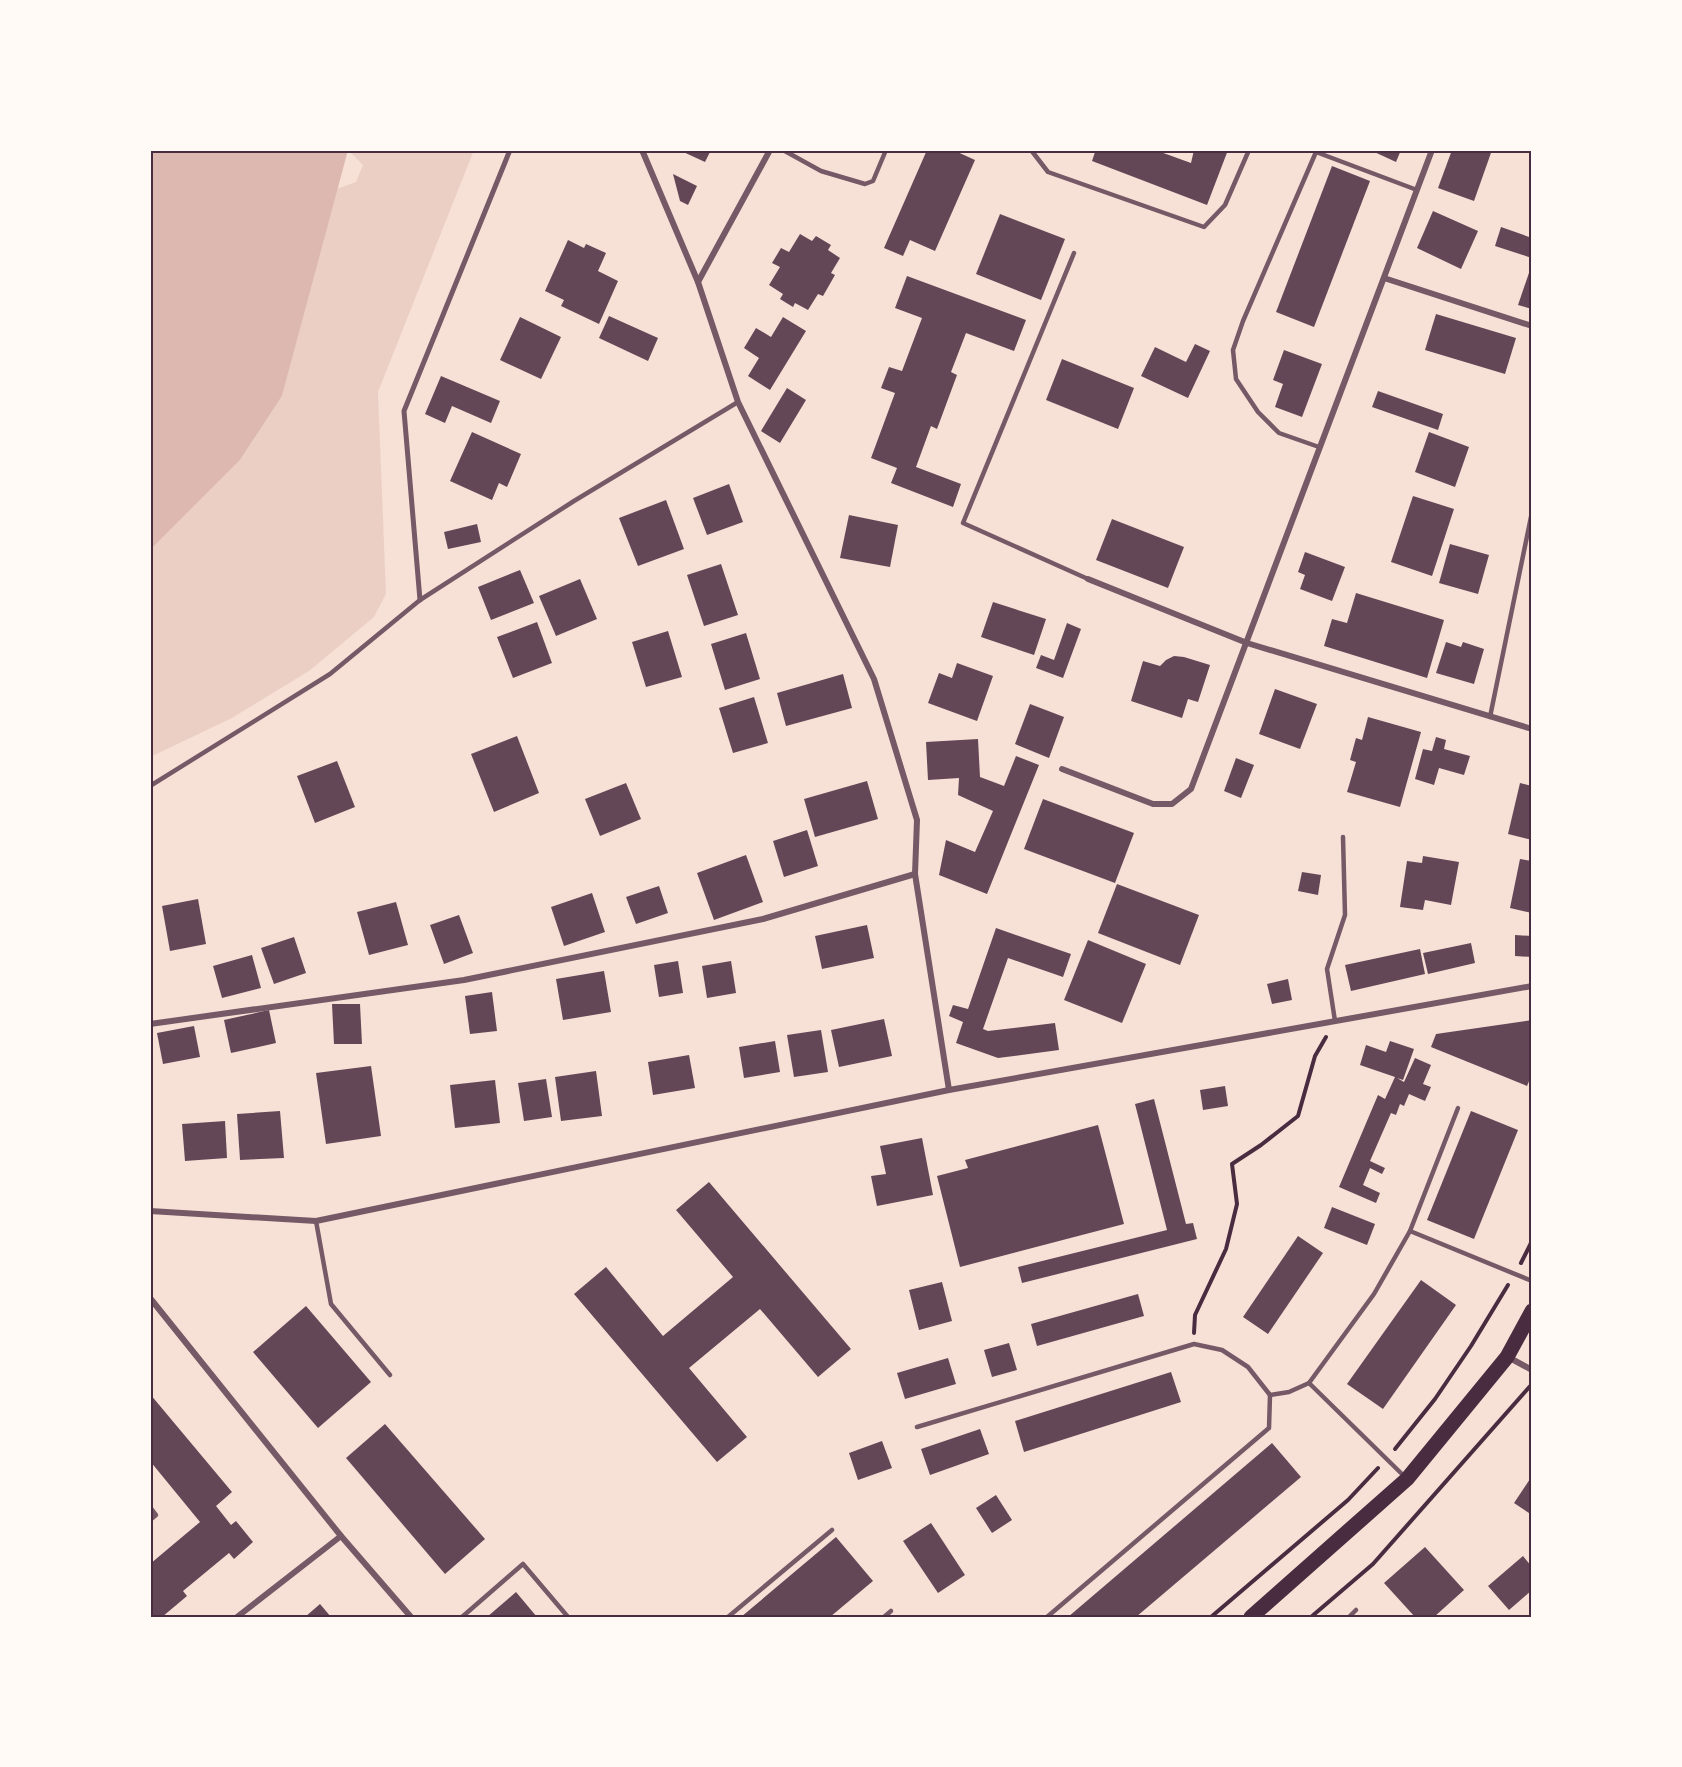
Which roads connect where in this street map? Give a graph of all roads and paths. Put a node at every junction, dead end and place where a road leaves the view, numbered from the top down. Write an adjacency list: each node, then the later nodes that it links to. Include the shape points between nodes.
1 (510, 150): 20 (street, via 404,411)
2 (642, 150): 14 (street)
3 (770, 150): 14 (street)
4 (783, 150): 5 (lane, via 822,171 865,184 873,181)
5 (886, 150)
6 (1031, 150): 7 (lane, via 1048,172 1204,227 1225,205)
7 (1249, 150)
8 (1310, 150): 10 (lane)
9 (1432, 150): 11 (street)
10 (1317, 152): 11 (lane); 17 (lane, via 1233,350 1236,379 1258,412 1280,433)
11 (1417, 190): 13 (street)
12 (1074, 253): 19 (lane, via 963,523)
13 (1384, 278): 15 (street); 17 (street)
14 (698, 282): 16 (street)
15 (1532, 326)
16 (738, 402): 20 (lane); 27 (street, via 874,679 917,820)
17 (1319, 447): 21 (street)
18 (1532, 512): 22 (lane)
19 (1088, 579): 21 (street)
20 (420, 600): 25 (lane, via 330,674)
21 (1247, 643): 22 (street); 24 (street, via 1191,789 1172,804 1153,804)
22 (1490, 717): 23 (street)
23 (1532, 729)
24 (1062, 769)
25 (150, 786)
26 (1343, 837): 29 (lane, via 1345,915 1327,969)
27 (915, 874): 30 (street, via 763,919 464,980); 31 (street)
28 (1532, 986): 29 (street)
29 (1335, 1021): 31 (street); 39 (path, via 1315,1056 1298,1116 1232,1164 1237,1204 1227,1249 1196,1315)
30 (150, 1024)
31 (949, 1090): 34 (street)
32 (1458, 1108): 35 (lane)
33 (151, 1212): 34 (street)
34 (316, 1221): 42 (lane, via 331,1304)
35 (1410, 1231): 36 (lane); 43 (lane, via 1374,1294)
36 (1532, 1281)
37 (150, 1298): 51 (street)
38 (1532, 1311): 40 (main road)
39 (1194, 1344): 45 (lane, via 1222,1350 1248,1367); 46 (lane)
40 (1507, 1357): 41 (street); 47 (main road)
41 (1532, 1370)
42 (390, 1375)
43 (1309, 1383): 45 (lane); 47 (lane)
44 (1532, 1384): 62 (path, via 1373,1564)
45 (1270, 1395): 60 (lane, via 1269,1428)
46 (916, 1427)
47 (1407, 1479): 61 (main road)
48 (150, 1507): 49 (lane, via 156,1515)
49 (150, 1520)
50 (832, 1530): 58 (lane)
51 (341, 1536): 54 (street); 55 (street)
52 (1356, 1610): 63 (lane)
53 (891, 1611): 59 (lane)
54 (237, 1617)
55 (411, 1617)
56 (462, 1617): 57 (lane, via 523,1564)
57 (568, 1617)
58 (728, 1617)
59 (884, 1617)
60 (1047, 1617)
61 (1251, 1617)
62 (1311, 1617)
63 (1349, 1617)

